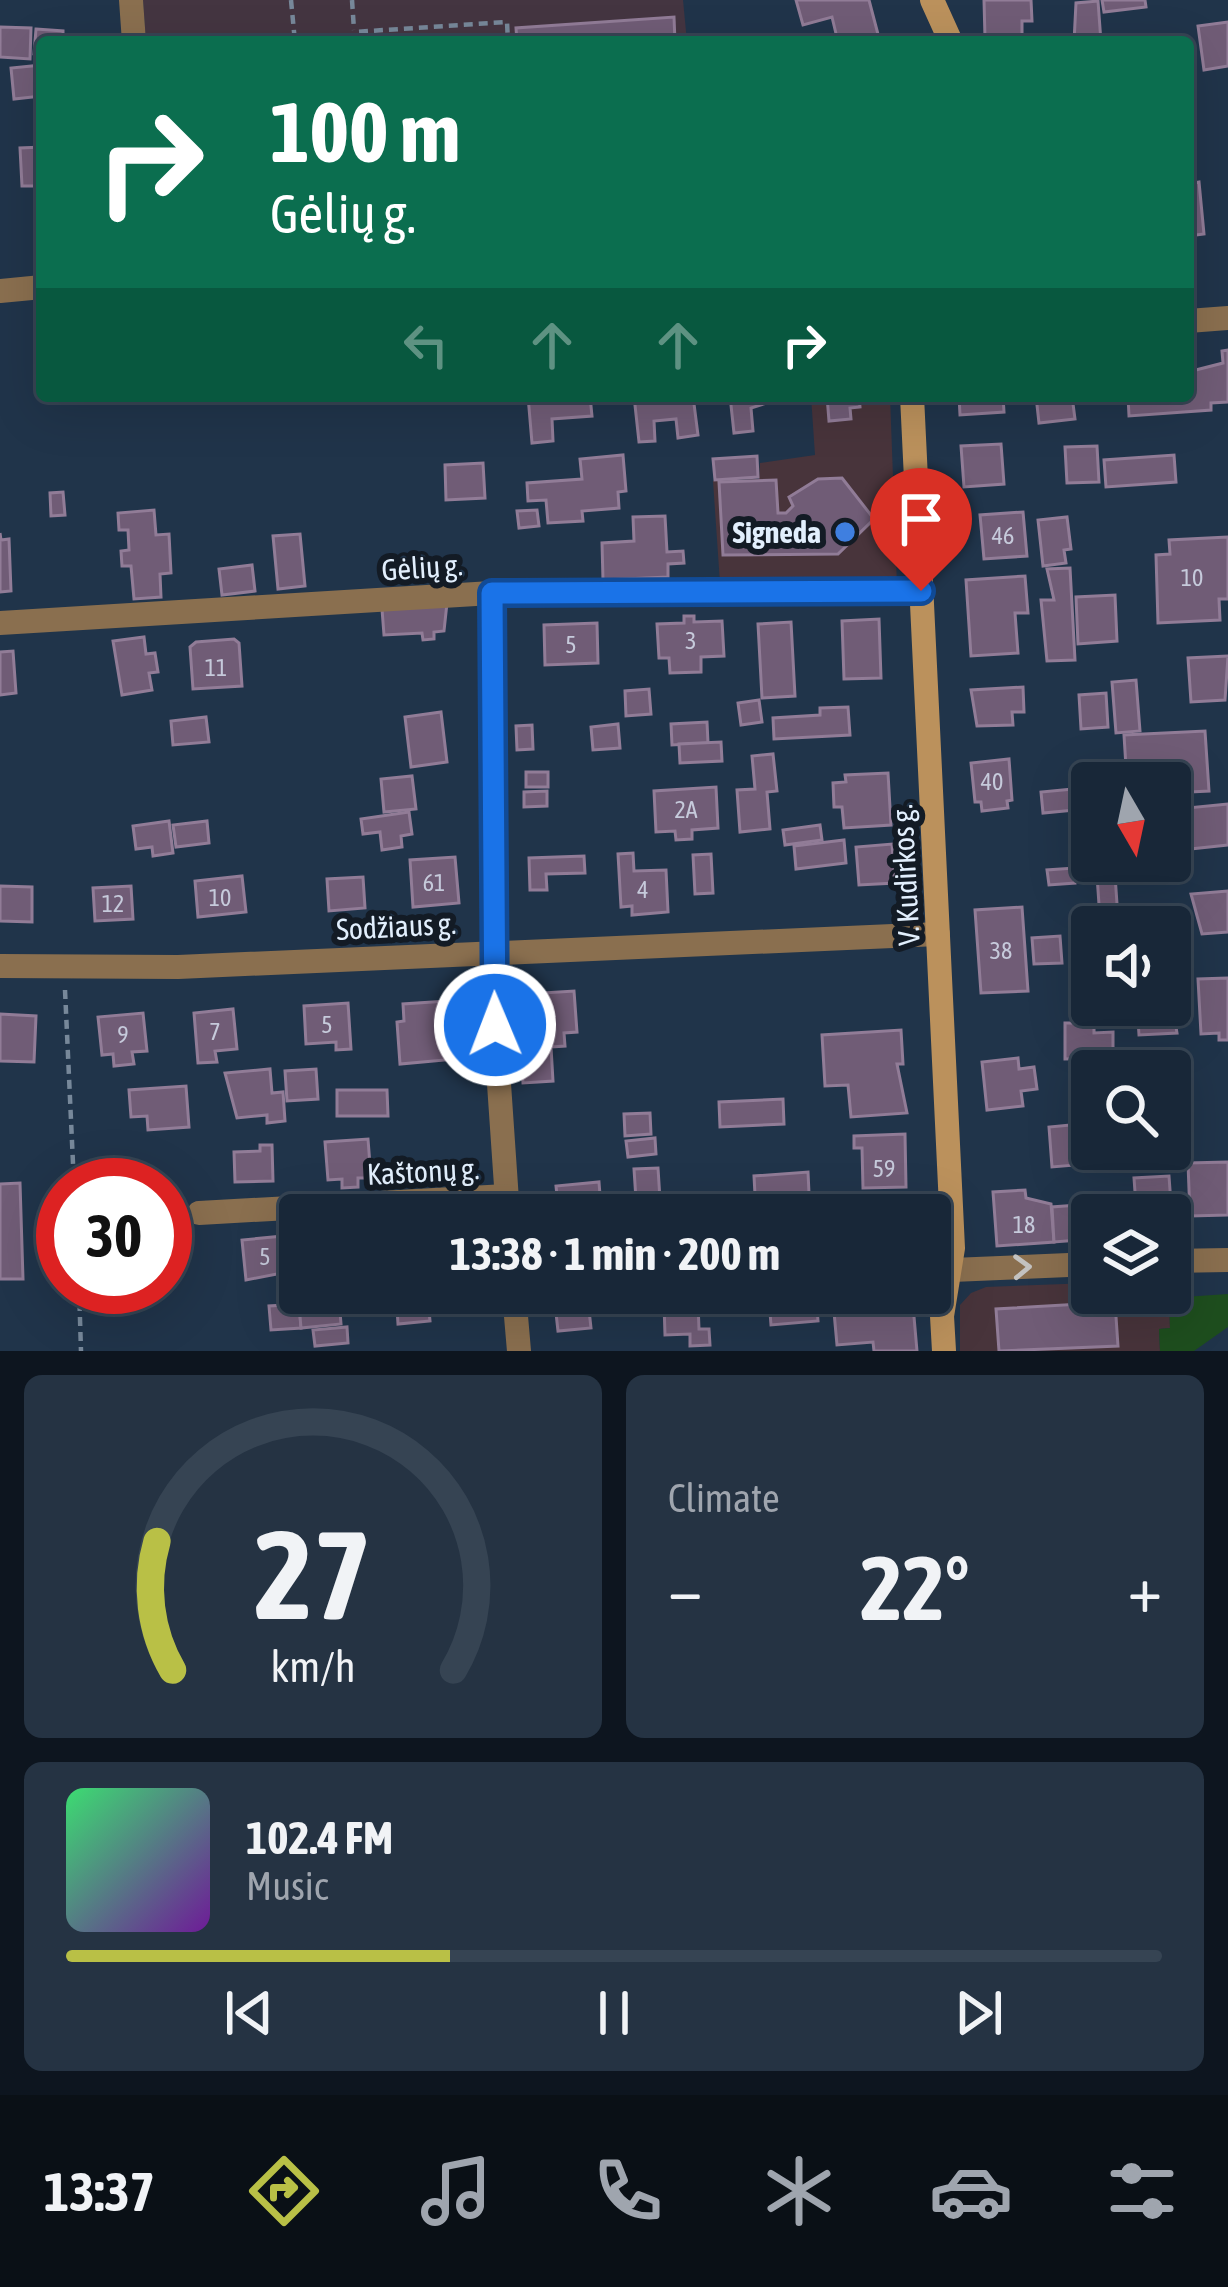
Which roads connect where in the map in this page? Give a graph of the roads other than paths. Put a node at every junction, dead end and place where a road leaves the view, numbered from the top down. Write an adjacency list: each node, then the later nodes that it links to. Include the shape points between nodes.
1 (131, 0): 3 (street)
2 (932, 0): 4 (main road)
3 (134, 36)
4 (948, 36)
5 (36, 288): 6 (street)
6 (0, 291)
7 (1228, 318): 8 (street)
8 (1194, 321)
9 (912, 402): 10 (main road, V. Kudirkos g.)
10 (921, 591): 11 (street, Gėlių g.); 13 (main road, V. Kudirkos g.)
11 (492, 593): 12 (street, Gėlių g.); 14 (street)
12 (0, 623)
13 (938, 934): 14 (street, Sodžiaus g.); 22 (main road, V. Kudirkos g.)
14 (495, 950): 15 (street, Sodžiaus g., via 178,967); 16 (street)
15 (0, 966)
16 (506, 1194)
17 (279, 1211): 18 (street, Kaštonų g.)
18 (199, 1213)
19 (1228, 1260): 20 (street)
20 (1191, 1261)
21 (1071, 1265): 22 (street, one-way to 21)
22 (952, 1270): 25 (main road, V. Kudirkos g.)
23 (516, 1314): 24 (street)
24 (519, 1351)
25 (944, 1351)

